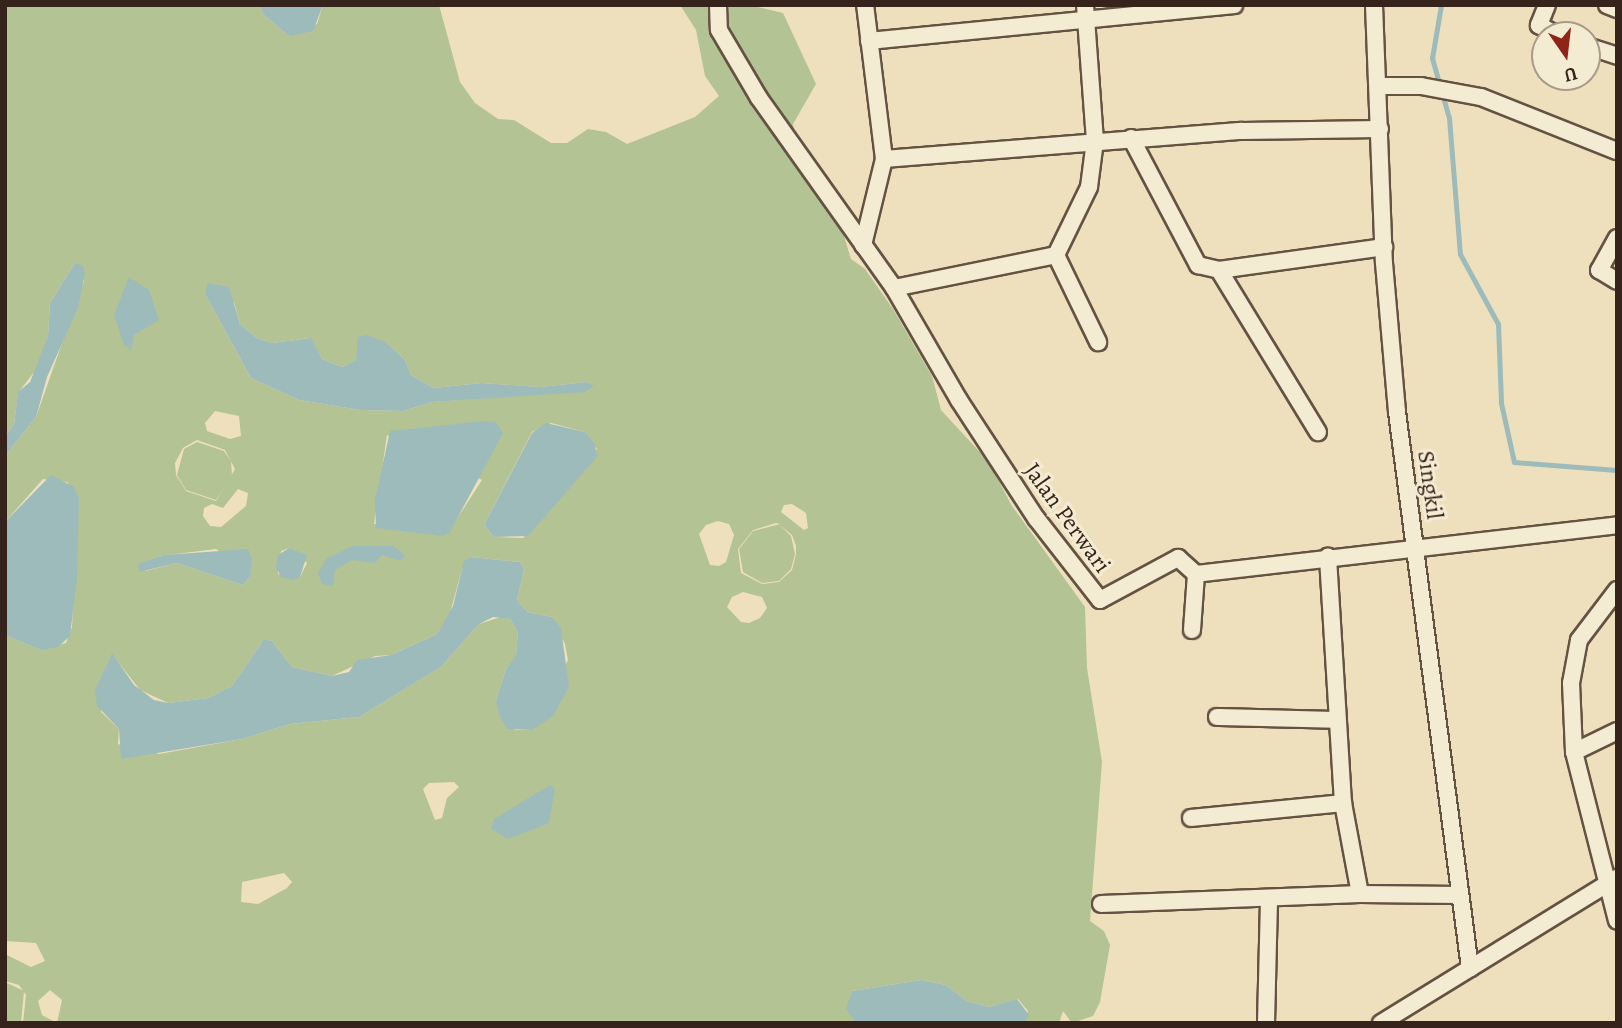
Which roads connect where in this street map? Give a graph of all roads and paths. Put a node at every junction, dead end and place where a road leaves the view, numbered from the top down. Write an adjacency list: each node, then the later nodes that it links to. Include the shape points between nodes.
1 (718, 5): 16 (street, Jalan Perwari, via 722,37 759,99)
2 (865, 5): 8 (street)
3 (1234, 5): 7 (street)
4 (1374, 5): 9 (street, Singkil)
5 (1607, 5): 6 (street)
6 (1617, 9)
7 (1086, 12): 8 (street); 12 (street)
8 (869, 41): 14 (street)
9 (1378, 86): 10 (street, Singkil); 13 (street, via 1452,89)
10 (1380, 129): 11 (street); 17 (street, Singkil)
11 (1131, 138): 12 (street); 19 (street, via 1191,257 1199,265)
12 (1095, 141): 14 (street); 18 (street, via 1089,187)
13 (1617, 151)
14 (884, 159): 16 (street)
15 (1617, 238): 20 (street, via 1599,270)
16 (863, 245): 21 (street, Jalan Perwari)
17 (1384, 247): 19 (street); 25 (street, Singkil, via 1397,412)
18 (1056, 255): 21 (street); 22 (street)
19 (1219, 270): 23 (street)
20 (1617, 281)
21 (894, 288): 27 (street, Jalan Perwari, via 959,400 1036,518 1097,599 1105,601 1173,559 1181,559)
22 (1098, 342)
23 (1318, 432)
24 (1617, 525): 25 (street)
25 (1415, 546): 26 (street); 38 (street, Singkil)
26 (1328, 556): 27 (street); 31 (street)
27 (1196, 575): 29 (street)
28 (1617, 590): 33 (street, via 1579,640 1574,654)
29 (1192, 630)
30 (1217, 718): 31 (street)
31 (1337, 720): 34 (street)
32 (1617, 731): 33 (street)
33 (1574, 752): 36 (street)
34 (1342, 803): 35 (street); 37 (street)
35 (1191, 818)
36 (1611, 882): 41 (street); 42 (street)
37 (1360, 894): 38 (street); 39 (street)
38 (1460, 895): 42 (street, Singkil)
39 (1269, 898): 40 (street); 43 (street)
40 (1101, 904)
41 (1617, 922)
42 (1470, 968): 44 (street)
43 (1266, 1023)
44 (1381, 1023)

